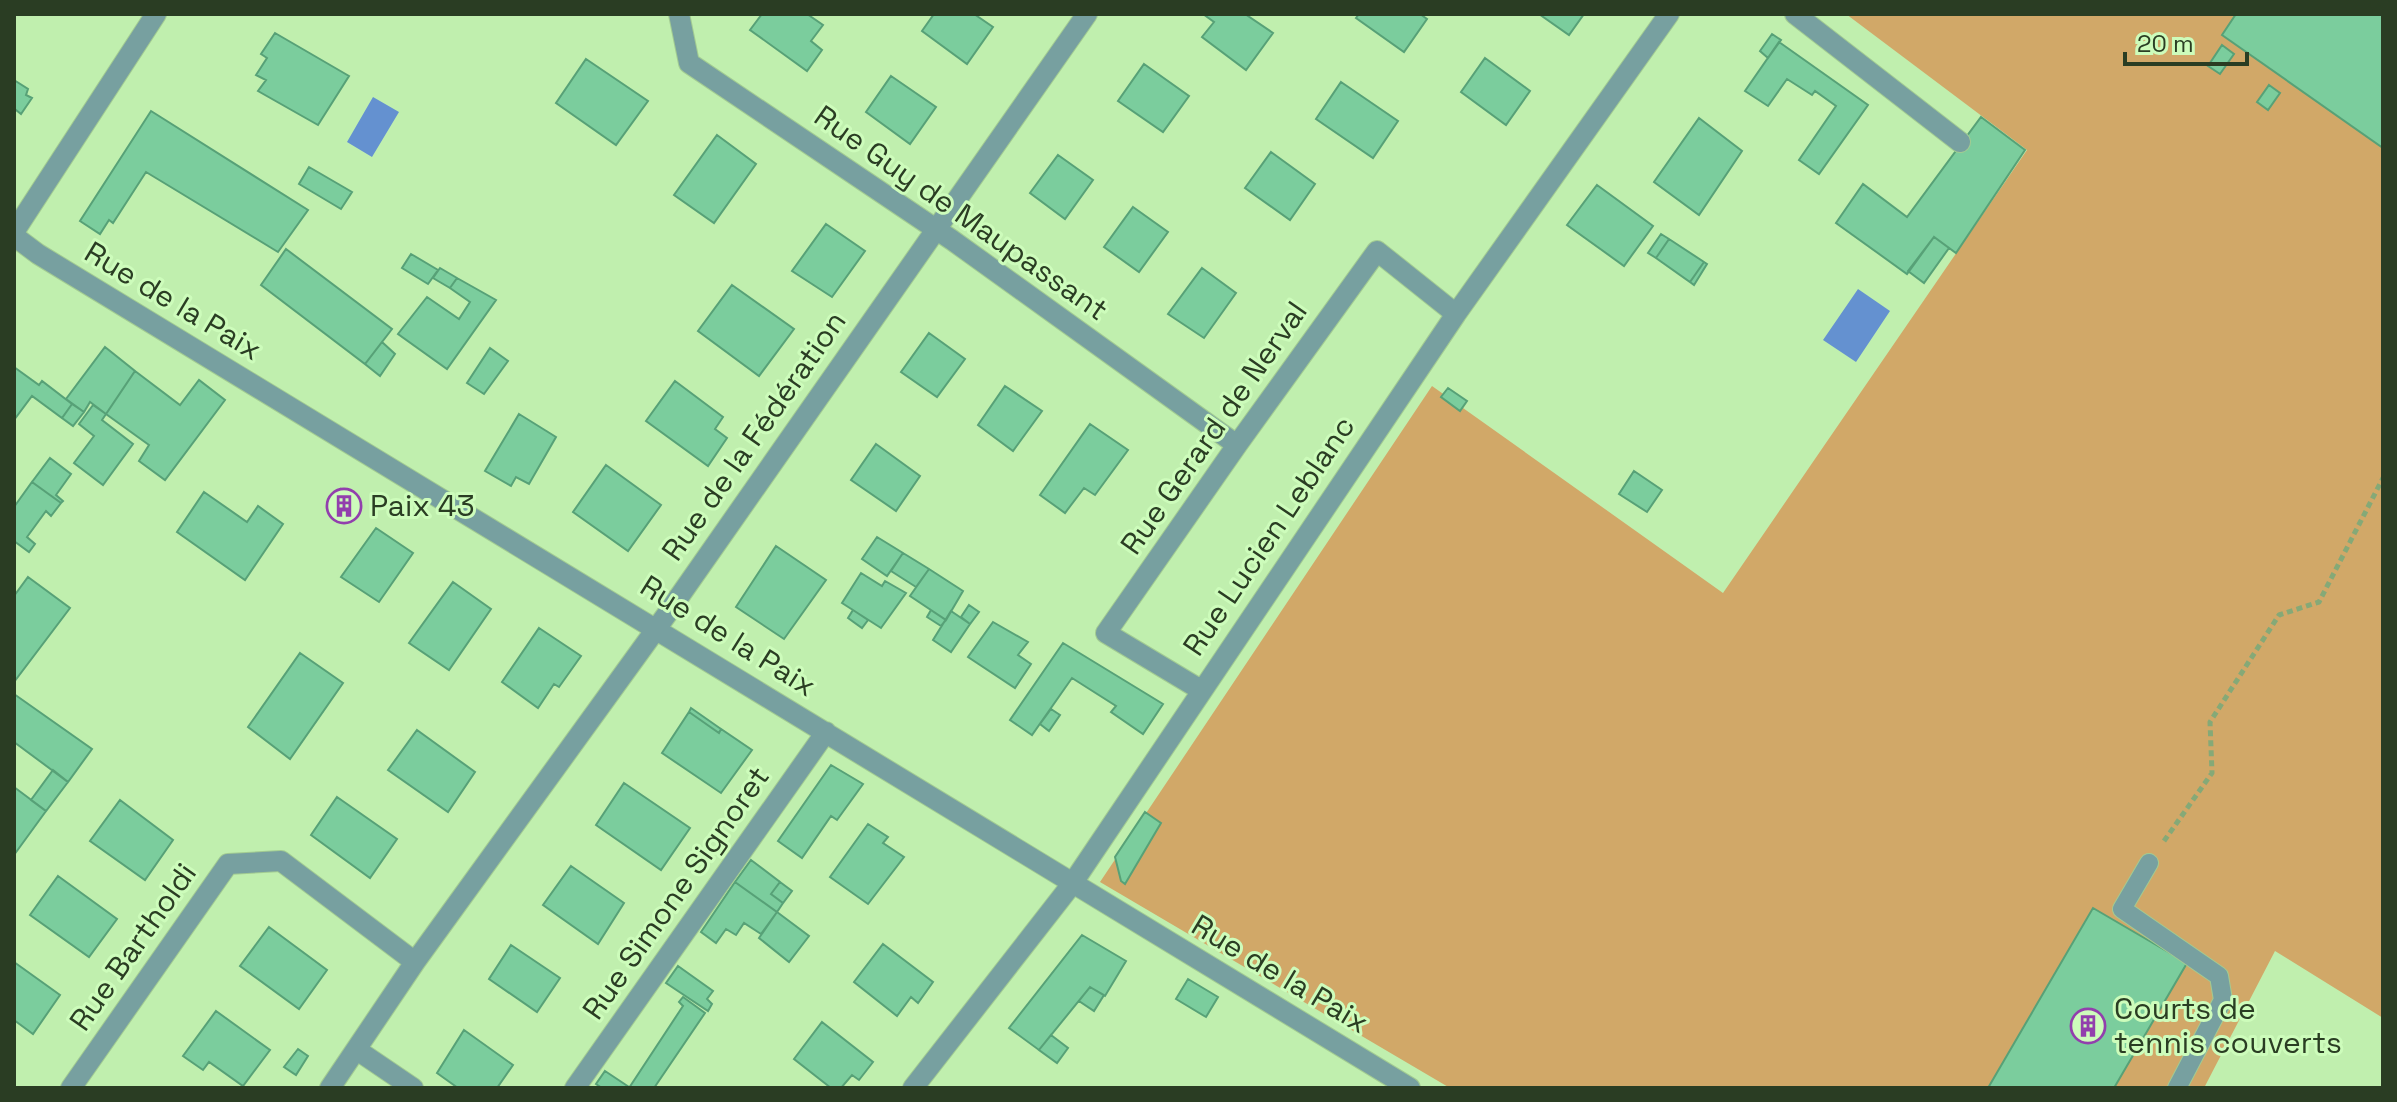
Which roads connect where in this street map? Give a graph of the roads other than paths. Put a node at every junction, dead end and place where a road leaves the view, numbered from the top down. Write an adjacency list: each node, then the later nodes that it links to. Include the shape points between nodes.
1 (156, 14): 8 (street)
2 (679, 14): 7 (street, Rue Guy de Maupassant, via 689,63)
3 (1087, 14): 7 (street, Rue de la Fédération)
4 (1669, 14): 9 (street, Rue Lucien Leblanc)
5 (1795, 14): 6 (street)
6 (1960, 142)
7 (936, 229): 10 (street, Rue Guy de Maupassant); 11 (street, Rue de la Fédération)
8 (14, 234): 11 (street, Rue de la Paix, via 65,270)
9 (1456, 314): 10 (street, Rue Gerard de Nerval, via 1377,251); 12 (street, Rue Lucien Leblanc)
10 (1237, 445): 12 (street, Rue Gerard de Nerval, via 1106,633)
11 (657, 627): 13 (street, Rue de la Paix); 16 (street, Rue de la Fédération)
12 (1201, 690): 15 (street, Rue Lucien Leblanc)
13 (826, 732): 15 (street, Rue de la Paix); 21 (street, Rue Simone Signoret)
14 (2149, 863): 24 (lane, via 2122,909 2219,976 2223,1000)
15 (1072, 884): 22 (street, Rue Lucien Leblanc); 23 (street, Rue de la Paix)
16 (415, 962): 17 (street, Rue de la Fédération); 18 (street, Rue Bartholdi, via 281,861 228,864)
17 (357, 1050): 19 (street, Rue de la Fédération); 20 (street)
18 (71, 1088)
19 (330, 1088)
20 (413, 1088)
21 (575, 1088)
22 (913, 1088)
23 (1410, 1088)
24 (2177, 1088)

